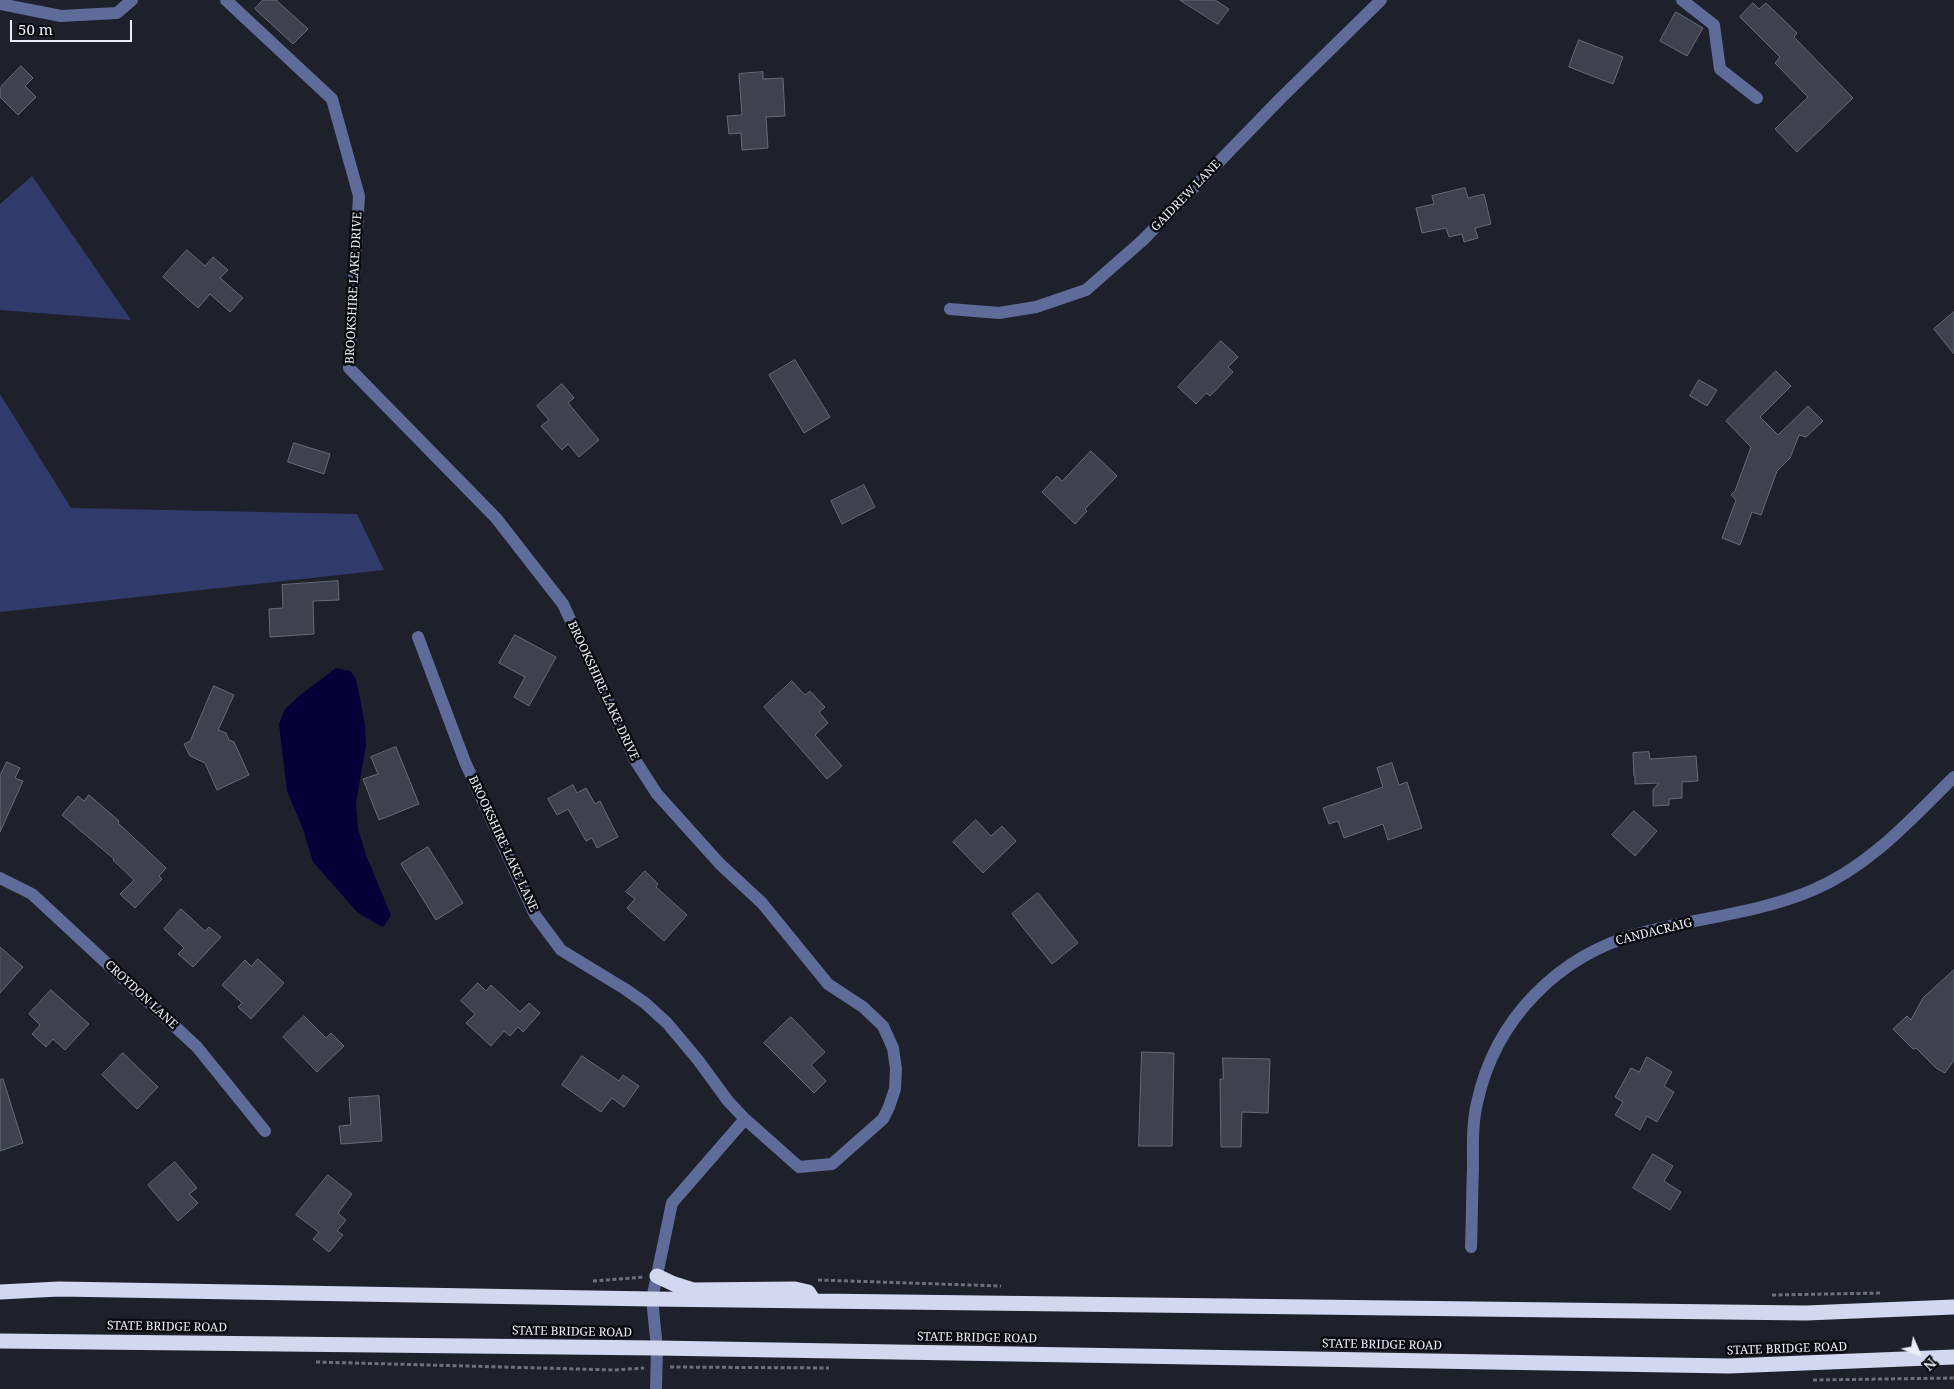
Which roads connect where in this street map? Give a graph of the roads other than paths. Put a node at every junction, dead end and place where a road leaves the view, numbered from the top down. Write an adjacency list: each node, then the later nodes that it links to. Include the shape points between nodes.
1 (132, 0): 5 (street, via 117,13 61,16)
2 (226, 0): 11 (street, BROOKSHIRE LAKE DRIVE, via 332,99 359,196 348,368 496,518 563,604 635,760 657,794 720,864 762,903 828,984 882,1024 893,1048 896,1069 889,1107 883,1119 832,1164 799,1167)
3 (1381, 0): 7 (street, GAIDREW LANE, via 1143,240 1086,290 1036,307 999,313)
4 (1682, 0): 6 (street, via 1714,25 1720,69)
5 (0, 4)
6 (1757, 98)
7 (950, 308)
8 (418, 637): 11 (street, BROOKSHIRE LAKE LANE, via 465,762 535,915 561,950 645,1003 667,1023)
9 (1954, 777): 13 (street, CANDACRAIG, via 1890,840 1850,871 1814,890 1776,904 1613,942 1573,962 1540,988 1499,1041 1477,1104 1473,1138)
10 (0, 878): 12 (street, CROYDON LANE, via 32,894 197,1048)
11 (745, 1119): 14 (street, via 672,1203)
12 (264, 1131)
13 (1471, 1247)
14 (657, 1276): 16 (street); 17 (highway, via 693,1290 794,1289 808,1292)
15 (0, 1292): 16 (highway, via 59,1288)
16 (652, 1299): 17 (highway); 20 (street)
17 (814, 1301): 18 (highway, via 1806,1313)
18 (1954, 1307)
19 (0, 1341): 20 (highway, STATE BRIDGE ROAD)
20 (657, 1348): 21 (highway, STATE BRIDGE ROAD, via 1729,1366); 22 (street)
21 (1954, 1357)
22 (656, 1389)

